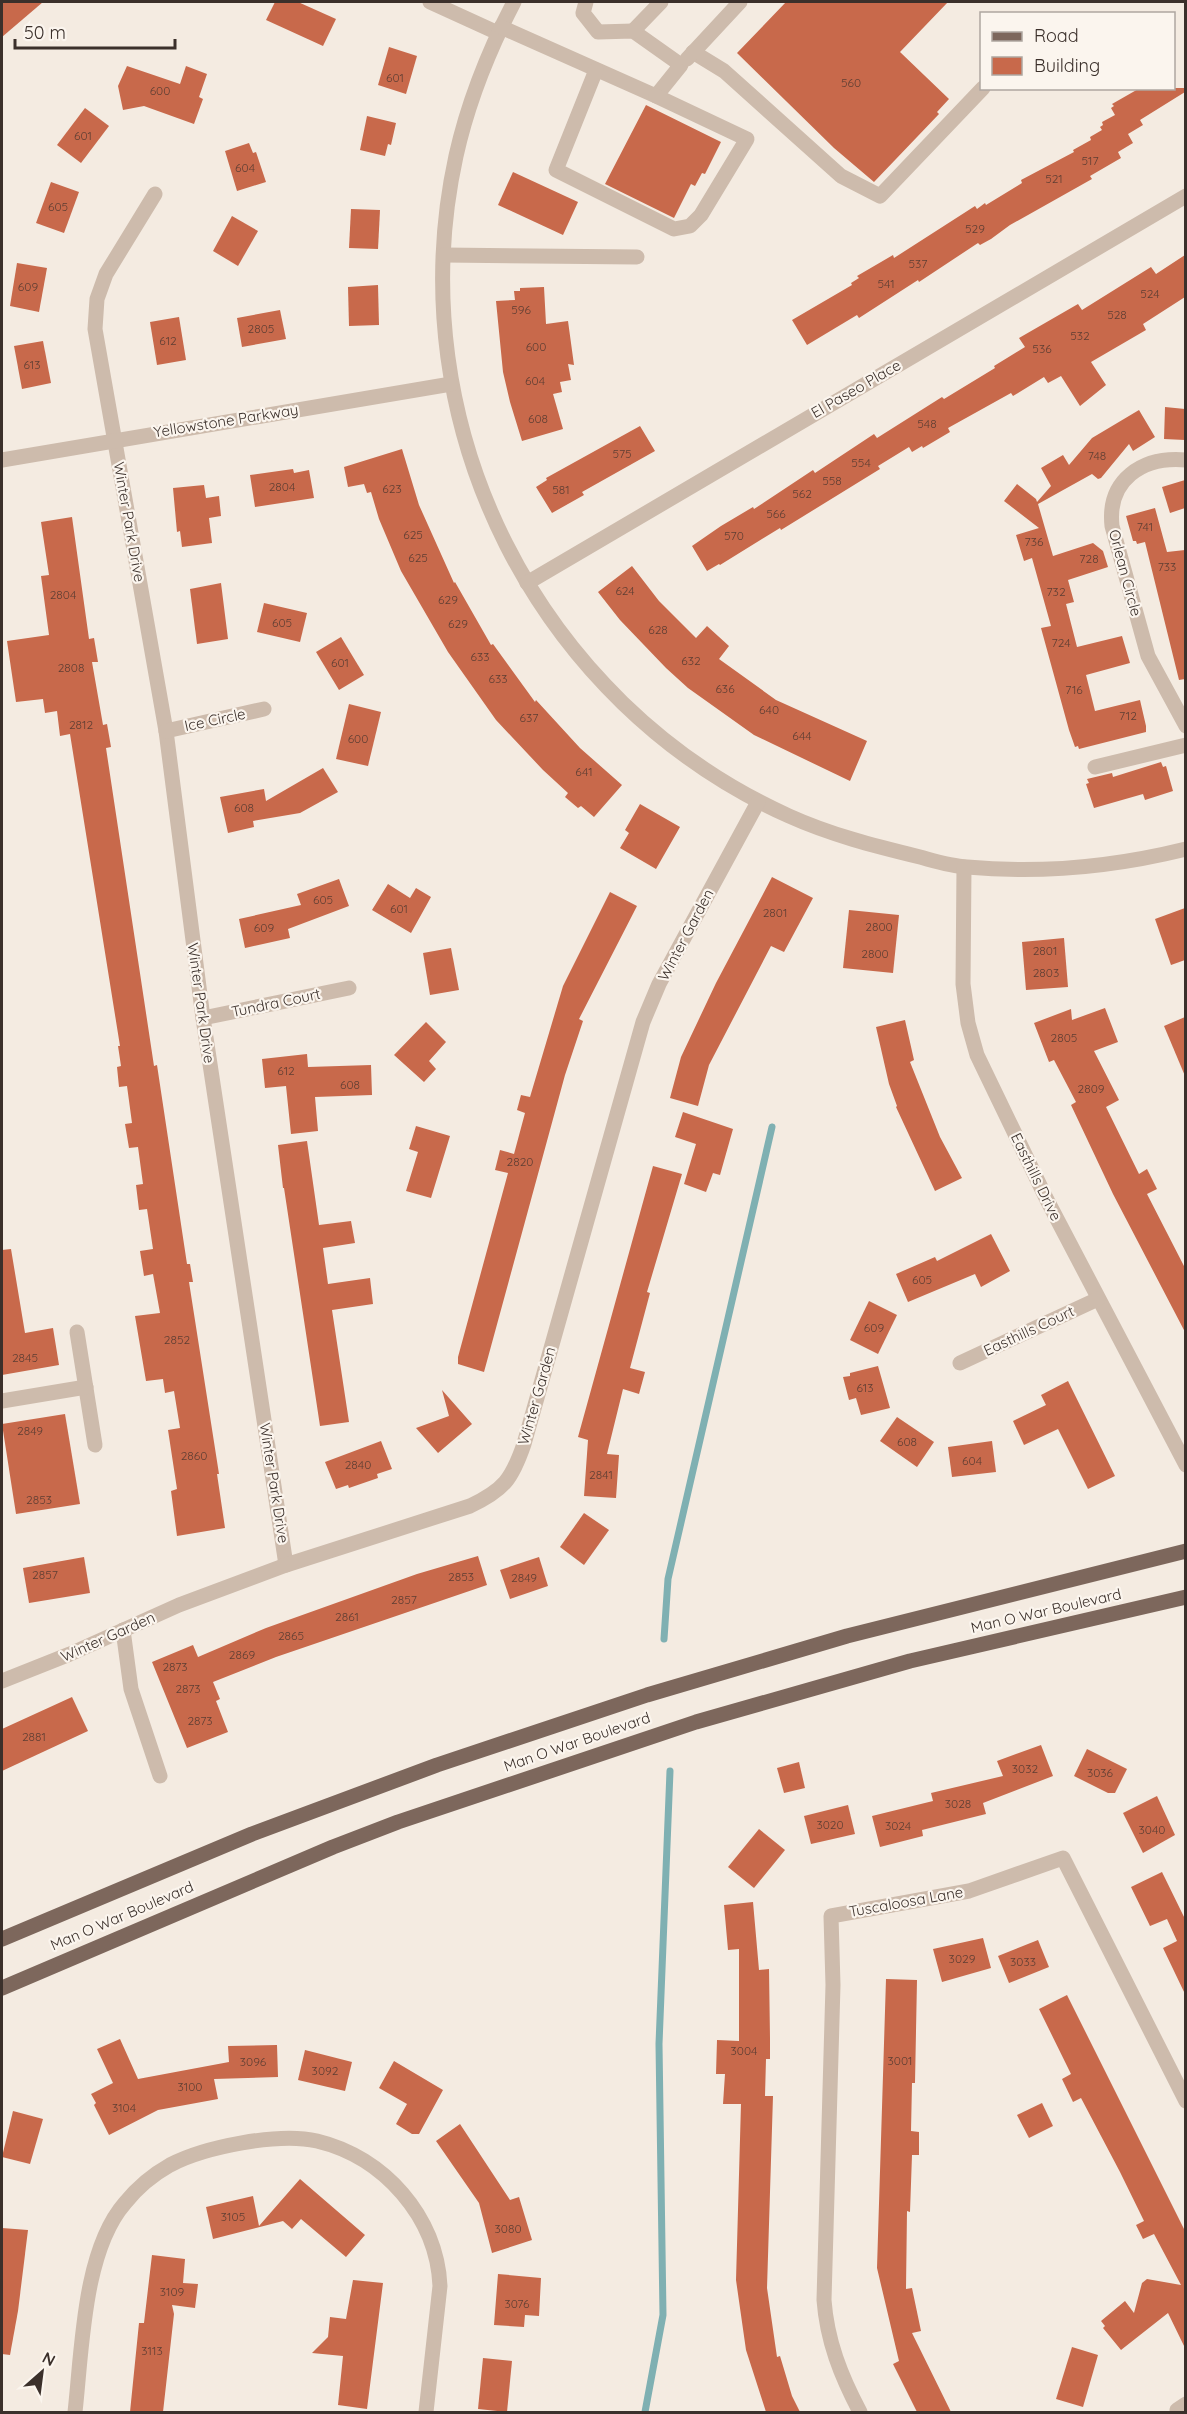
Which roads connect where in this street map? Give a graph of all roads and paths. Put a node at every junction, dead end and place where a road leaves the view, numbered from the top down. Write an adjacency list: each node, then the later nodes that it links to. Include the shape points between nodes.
1 (430, 2): 6 (street)
2 (514, 2): 6 (street)
3 (586, 2): 7 (street, via 583,13 598,32)
4 (661, 2): 7 (street)
5 (740, 2): 8 (street)
6 (499, 30): 10 (street); 15 (street, via 470,103 456,156)
7 (633, 31): 9 (street)
8 (693, 52): 9 (street); 11 (street, via 724,71 841,176 880,196)
9 (681, 64): 12 (street)
10 (596, 70): 12 (street); 12 (street, via 556,170 674,230 690,226 701,215 747,139)
11 (981, 90)
12 (656, 96)
13 (155, 194): 18 (street, Winter Park Drive, via 106,274 97,299 95,329)
14 (1185, 196): 21 (street, El Paseo Place)
15 (444, 255): 16 (street); 17 (street, via 444,316)
16 (637, 257)
17 (451, 384): 18 (street, Yellowstone Parkway); 21 (street, via 487,506)
18 (115, 440): 20 (street, Yellowstone Parkway); 24 (street, Winter Park Drive)
19 (1185, 459): 23 (street, Orlean Circle, via 1156,461 1130,474 1119,485 1110,512 1148,656)
20 (2, 460)
21 (527, 583): 27 (street, via 580,658 624,705 682,754)
22 (264, 709): 24 (street, Ice Circle)
23 (1185, 726)
24 (166, 731): 31 (street, Winter Park Drive)
25 (1185, 745): 26 (street)
26 (1095, 767)
27 (758, 802): 29 (street, via 863,844); 40 (street, Winter Garden, via 659,984 643,1022 524,1444 507,1483 470,1506)
28 (1185, 849): 29 (street, via 1118,864 1074,868)
29 (964, 867): 32 (street, Easthills Drive, via 963,984 977,1055)
30 (349, 988): 31 (street, Tundra Court)
31 (202, 1018): 40 (street, Winter Park Drive)
32 (1098, 1299): 34 (street, Easthills Court); 38 (street, Easthills Drive)
33 (77, 1332): 35 (street)
34 (960, 1363)
35 (86, 1387): 36 (street); 37 (street)
36 (2, 1401)
37 (95, 1445)
38 (1185, 1465)
39 (1185, 1551): 45 (main road, Man O War Boulevard, via 847,1636 647,1695 438,1765 252,1834)
40 (286, 1565): 42 (street, Winter Garden)
41 (1185, 1597): 46 (main road, Man O War Boulevard, via 910,1661 679,1727 333,1846)
42 (123, 1630): 43 (street, Winter Garden); 44 (street, via 131,1689)
43 (2, 1681)
44 (160, 1776)
45 (2, 1939)
46 (2, 1988)
47 (1185, 2101): 50 (street, Tuscaloosa Lane, via 1063,1858 969,1891 831,1916 833,1984 824,2300 832,2351)
48 (75, 2412): 49 (street, via 90,2285 104,2239 123,2204 170,2165 241,2143 275,2139 315,2140 342,2149 370,2164 417,2211 439,2266 440,2286)
49 (426, 2412)
50 (860, 2412)

